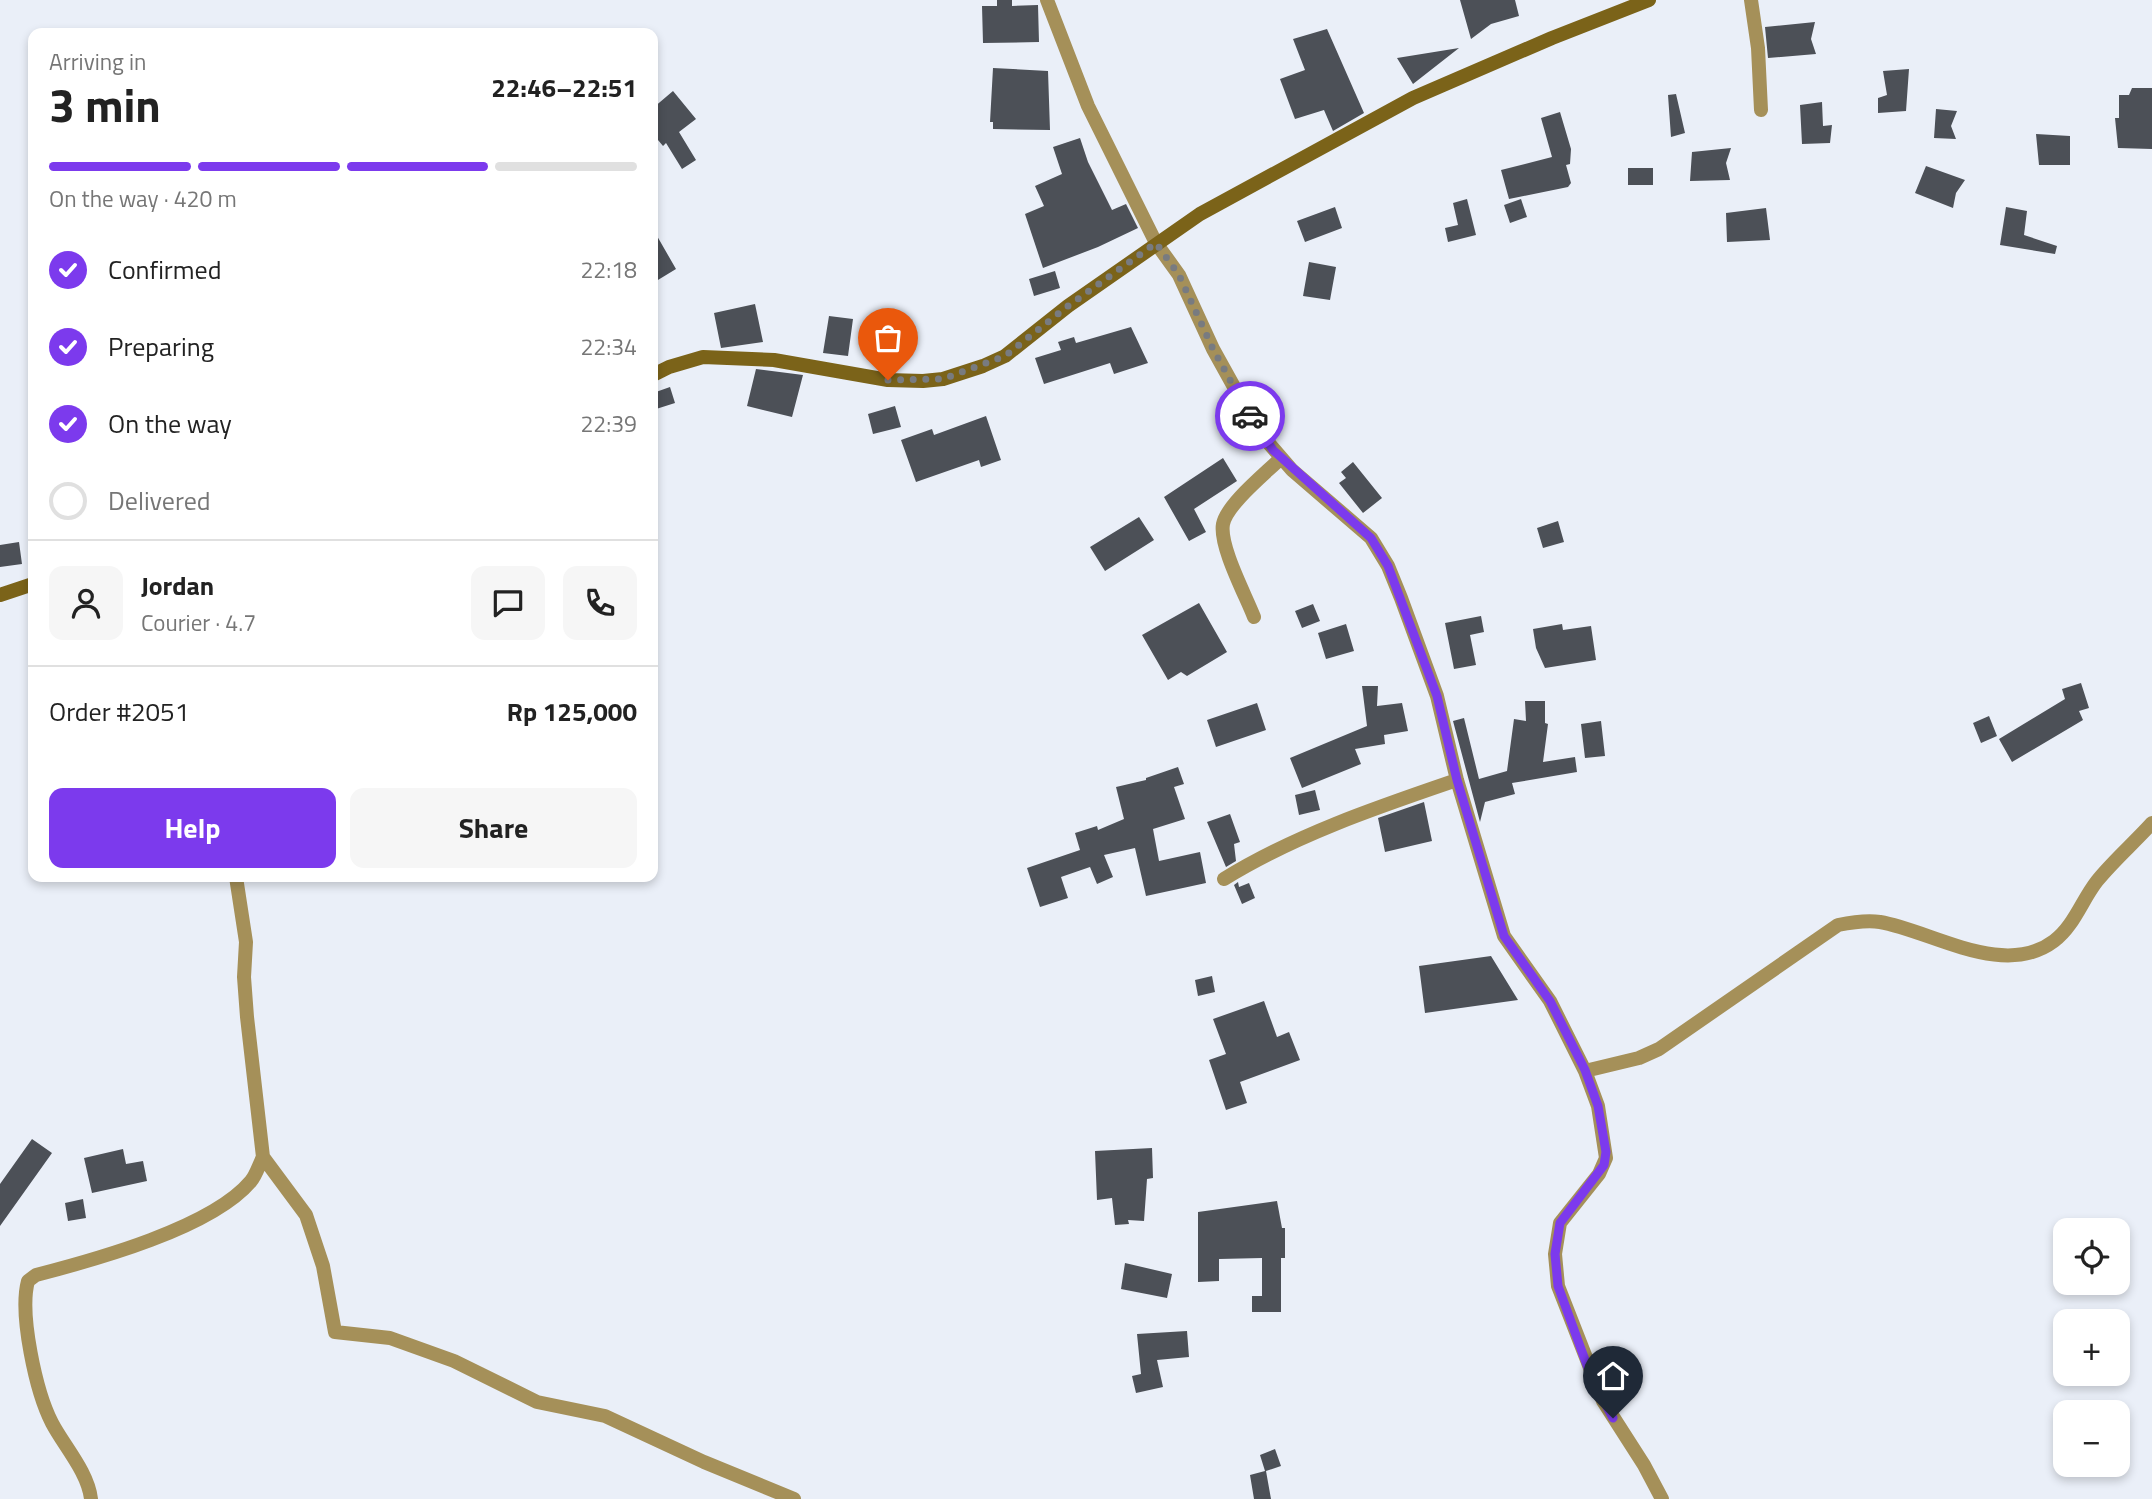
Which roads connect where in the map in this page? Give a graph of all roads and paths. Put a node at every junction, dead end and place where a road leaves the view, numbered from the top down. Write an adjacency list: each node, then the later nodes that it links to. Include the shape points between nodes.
1 (1047, 0): 5 (street, via 1088,106)
2 (1648, 0): 5 (main road, via 1413,98)
3 (1751, 0): 4 (street)
4 (1761, 110)
5 (1156, 243): 6 (main road, via 1005,356 960,374 923,381 888,380 745,357 695,359); 7 (street, via 1179,275 1259,432)
6 (658, 370)
7 (1281, 458): 10 (street, via 1229,510 1223,524 1223,539); 11 (street, via 1371,538 1388,566 1437,696)
8 (28, 586): 9 (main road)
9 (0, 595)
10 (1254, 617)
11 (1457, 780): 13 (street, via 1326,829); 15 (street, via 1504,936 1537,979)
12 (2152, 823): 15 (street, via 2095,883 2064,933 2040,949 2009,955 1988,953 1881,922 1838,925 1659,1049)
13 (1224, 878)
14 (237, 882): 16 (street, via 246,942 247,1029)
15 (1585, 1070): 19 (street, via 1604,1128 1606,1158 1560,1223 1555,1254 1558,1286 1592,1379)
16 (263, 1157): 17 (street, via 252,1180 211,1212 113,1255 28,1281 28,1329 39,1392); 18 (street, via 306,1215 323,1266 335,1332 390,1338 454,1361 537,1402 605,1416)
17 (91, 1499)
18 (794, 1499)
19 (1662, 1499)

